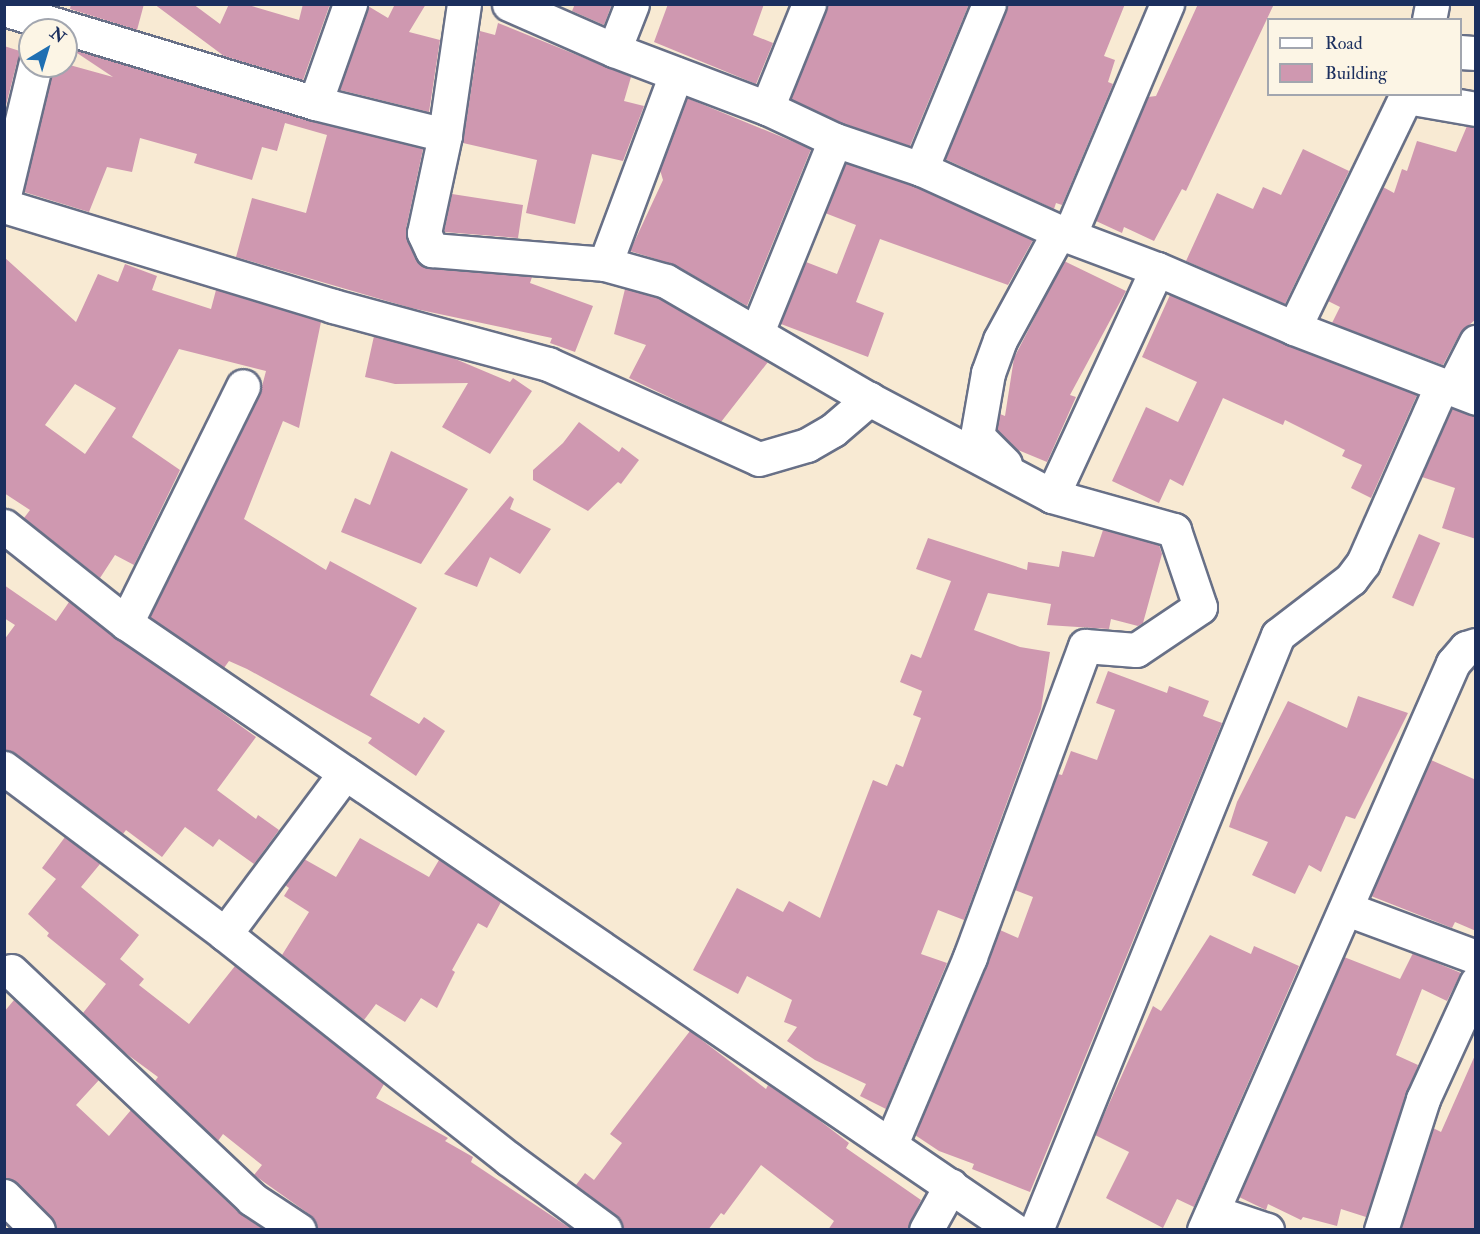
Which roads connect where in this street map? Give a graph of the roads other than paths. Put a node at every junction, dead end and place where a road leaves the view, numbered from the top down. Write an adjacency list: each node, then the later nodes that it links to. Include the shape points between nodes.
1 (350, 4): 16 (street)
2 (464, 4): 19 (street)
3 (509, 4): 11 (street)
4 (633, 4): 11 (street)
5 (809, 4): 17 (street)
6 (989, 4): 21 (street)
7 (1167, 4): 24 (street)
8 (10, 8): 9 (street)
9 (29, 18)
10 (78, 36): 16 (street)
11 (614, 50): 12 (street)
12 (676, 74): 17 (street); 25 (street)
13 (32, 78): 22 (street)
14 (1407, 96): 27 (street)
15 (1412, 96): 18 (street)
16 (315, 103): 19 (street)
17 (767, 108): 20 (street)
18 (1476, 109)
19 (445, 135): 25 (street, via 424,233 432,250)
20 (835, 140): 21 (street); 28 (street)
21 (921, 169): 24 (street)
22 (4, 195)
23 (4, 206): 32 (street, via 333,306 548,364 759,459 807,445 833,430)
24 (1064, 234): 26 (street); 33 (street, via 996,351 977,436 993,455)
25 (605, 264): 28 (street, via 666,281)
26 (1157, 268): 27 (street); 33 (street)
27 (1294, 328): 31 (street)
28 (757, 332): 32 (street)
29 (1476, 342): 31 (street)
30 (243, 386): 35 (street)
31 (1457, 391): 53 (street, via 1352,579 1278,635)
32 (868, 399): 33 (street)
33 (1052, 495): 44 (street, via 1174,530 1200,607 1136,650 1085,646 969,957)
34 (5, 527): 35 (street)
35 (126, 623): 38 (street)
36 (1476, 645): 39 (street, via 1466,648 1453,663)
37 (4, 768): 40 (street)
38 (345, 773): 40 (street); 44 (street)
39 (1347, 909): 41 (street); 47 (street)
40 (225, 934): 50 (street)
41 (1476, 957)
42 (11, 971): 49 (street, via 252,1199)
43 (1476, 983): 55 (street, via 1423,1099)
44 (891, 1144): 45 (street)
45 (951, 1185): 51 (street); 52 (street)
46 (4, 1196): 48 (street)
47 (1209, 1221): 54 (street)
48 (38, 1230)
49 (299, 1230)
50 (605, 1230)
51 (926, 1230)
52 (1014, 1230)
53 (1036, 1230)
54 (1267, 1230)
55 (1381, 1230)

